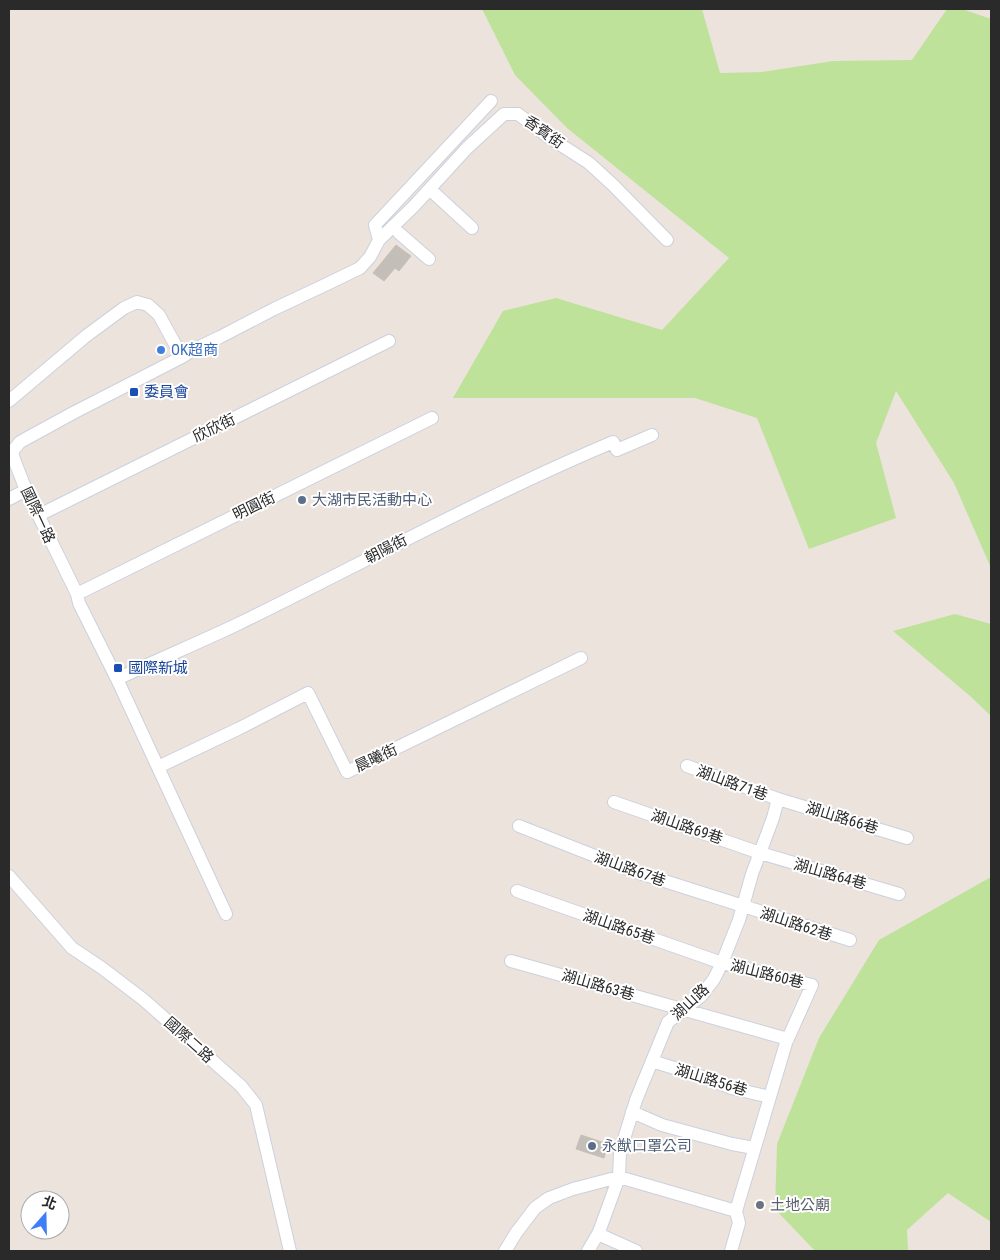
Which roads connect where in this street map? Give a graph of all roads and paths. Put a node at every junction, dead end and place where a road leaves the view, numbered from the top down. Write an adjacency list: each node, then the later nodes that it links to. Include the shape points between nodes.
1 (491, 101): 5 (street, 香賓街, via 375,226)
2 (436, 194): 3 (street)
3 (472, 228)
4 (399, 233): 7 (street)
5 (379, 240): 6 (street, 香賓街, via 504,114 518,114 589,163); 9 (street, 香賓街, via 360,268)
6 (667, 240)
7 (429, 259)
8 (388, 340): 15 (street, 欣欣街)
9 (182, 357): 10 (street, via 159,315 148,305 137,302 86,336); 13 (street, 國際一路, via 20,442 12,452)
10 (9, 401)
11 (432, 418): 16 (street, 明圓街)
12 (652, 435): 18 (street, 朝陽街, via 617,450 613,442 554,467 237,624)
13 (26, 490): 14 (street); 15 (street, 國際一路)
14 (9, 499)
15 (39, 515): 16 (street, 國際一路)
16 (77, 594): 18 (street, 國際一路)
17 (580, 658): 20 (street, 晨曦街, via 347,772 308,693)
18 (117, 679): 20 (street, 國際一路)
19 (687, 766): 21 (street, 湖山路71巷)
20 (158, 767): 30 (street, 國際一路)
21 (778, 799): 24 (street, 湖山路66巷); 25 (street, 湖山路)
22 (614, 802): 25 (street, 湖山路69巷)
23 (519, 826): 29 (street, 湖山路67巷, via 633,871)
24 (906, 838)
25 (760, 853): 28 (street, 湖山路64巷); 29 (street, 湖山路)
26 (9, 876): 43 (street, 國際二路, via 72,948 144,1000 256,1104)
27 (517, 891): 33 (street, 湖山路65巷)
28 (899, 894)
29 (743, 906): 31 (street, 湖山路62巷); 33 (street, 湖山路)
30 (226, 914)
31 (850, 940)
32 (511, 961): 34 (street, 湖山路63巷)
33 (722, 963): 34 (street, 湖山路, via 700,996); 35 (street, 湖山路60巷, via 812,985)
34 (684, 1009): 35 (street, 湖山路63巷); 36 (street, 湖山路, via 668,1022)
35 (788, 1039): 37 (street)
36 (652, 1061): 37 (street, 湖山路56巷, via 731,1088); 38 (street, 湖山路)
37 (770, 1097): 39 (street)
38 (632, 1112): 39 (street, via 662,1125); 40 (street, 湖山路, via 620,1152)
39 (754, 1148): 41 (street)
40 (619, 1177): 41 (street); 42 (street, 湖山路); 44 (street, via 549,1198 535,1208)
41 (736, 1211): 47 (street, via 739,1224)
42 (598, 1234): 45 (street, 湖山路); 46 (street)
43 (290, 1251)
44 (506, 1251)
45 (588, 1251)
46 (636, 1251)
47 (731, 1251)

